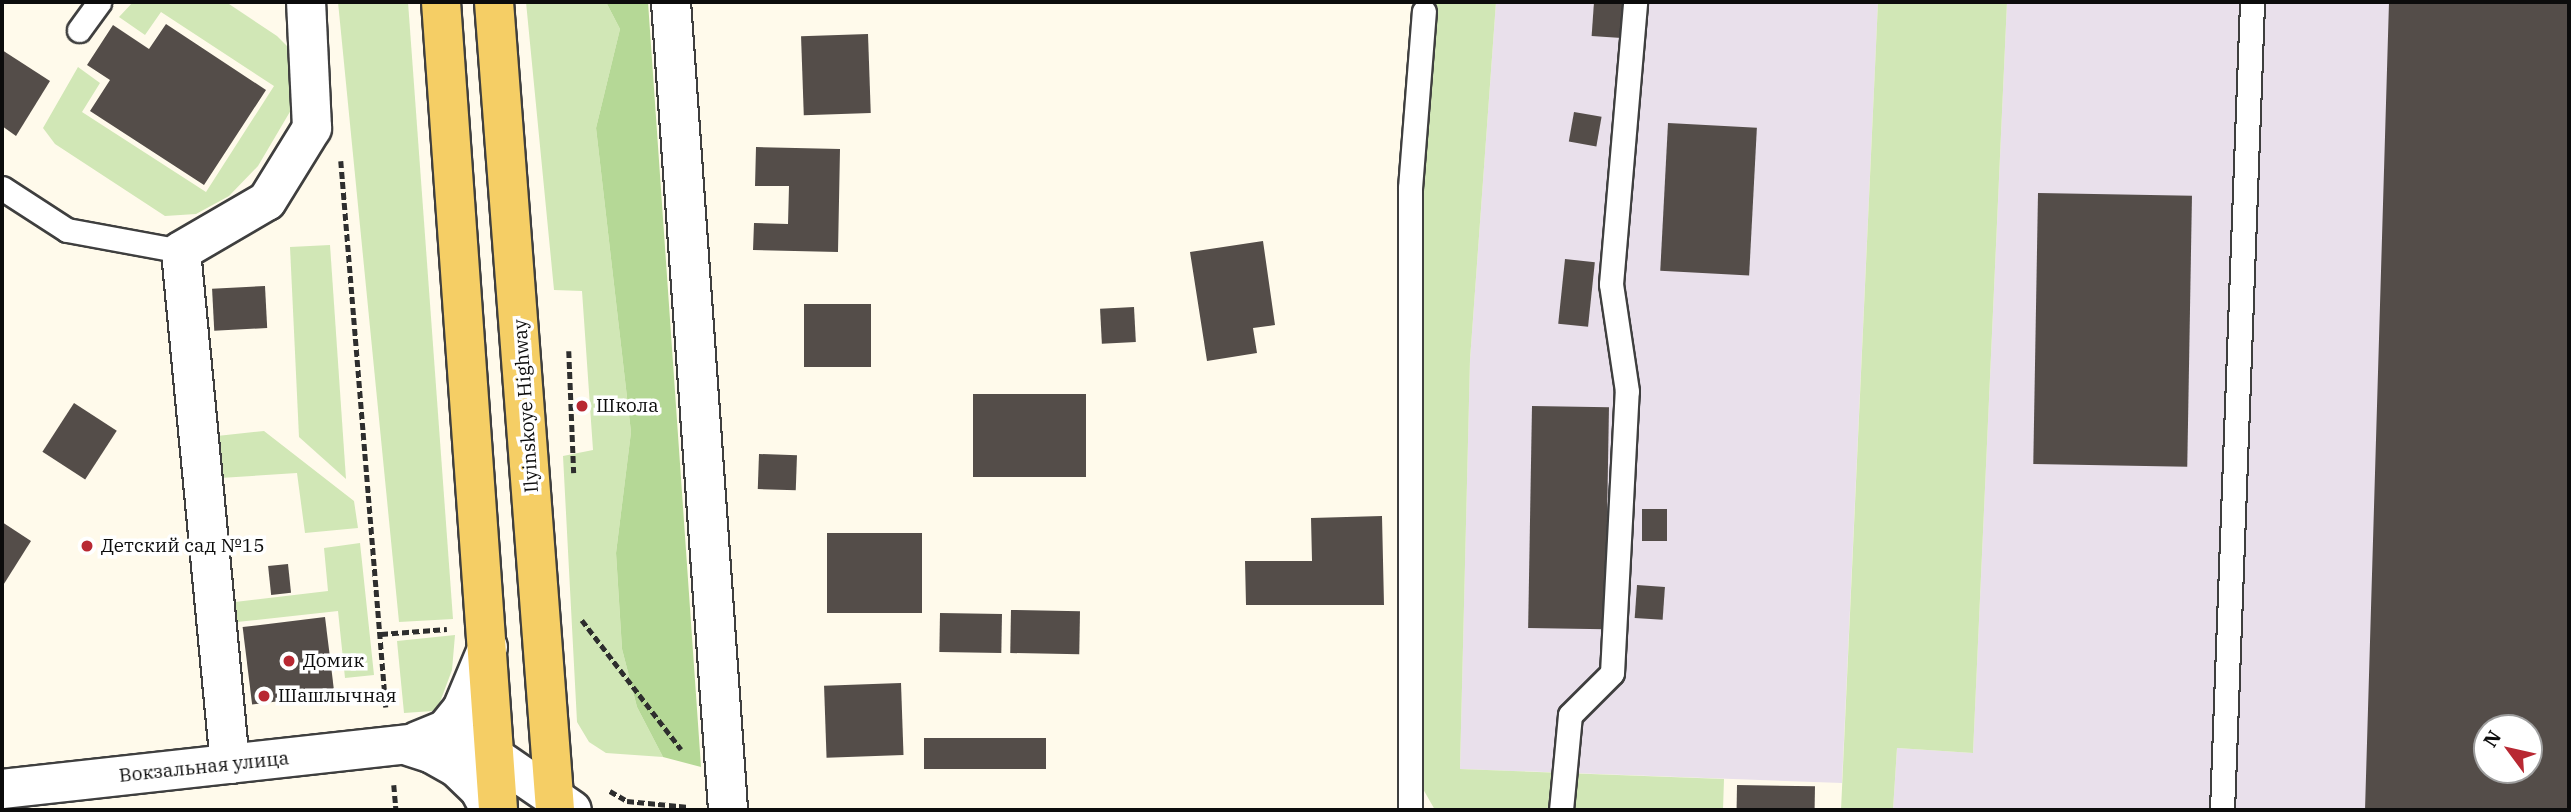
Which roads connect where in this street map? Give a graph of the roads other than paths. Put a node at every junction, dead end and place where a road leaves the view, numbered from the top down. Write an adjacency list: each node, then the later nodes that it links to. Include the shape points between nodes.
1 (99, 2): 9 (lane)
2 (306, 2): 11 (street, via 313,128 267,201)
3 (441, 2): 12 (main road)
4 (494, 2): 17 (main road, Ilyinskoye Highway, via 549,733)
5 (671, 2): 18 (street)
6 (1635, 2): 22 (lane, via 1611,284 1627,391 1612,673 1570,715)
7 (2252, 2): 23 (lane)
8 (1424, 12): 21 (lane, via 1410,188)
9 (79, 30)
10 (2, 188): 11 (lane, via 67,230)
11 (181, 251): 15 (street)
12 (488, 648): 13 (street, via 462,709 446,729); 14 (main road)
13 (396, 730): 14 (street, via 455,739); 15 (street, Вокзальная улица); 19 (street, via 457,768 479,789)
14 (494, 756): 17 (street); 20 (main road)
15 (230, 764): 16 (street, Вокзальная улица)
16 (2, 789)
17 (575, 803)
18 (710, 809)
19 (491, 810)
20 (498, 810)
21 (1410, 810)
22 (1561, 810)
23 (2222, 810)

